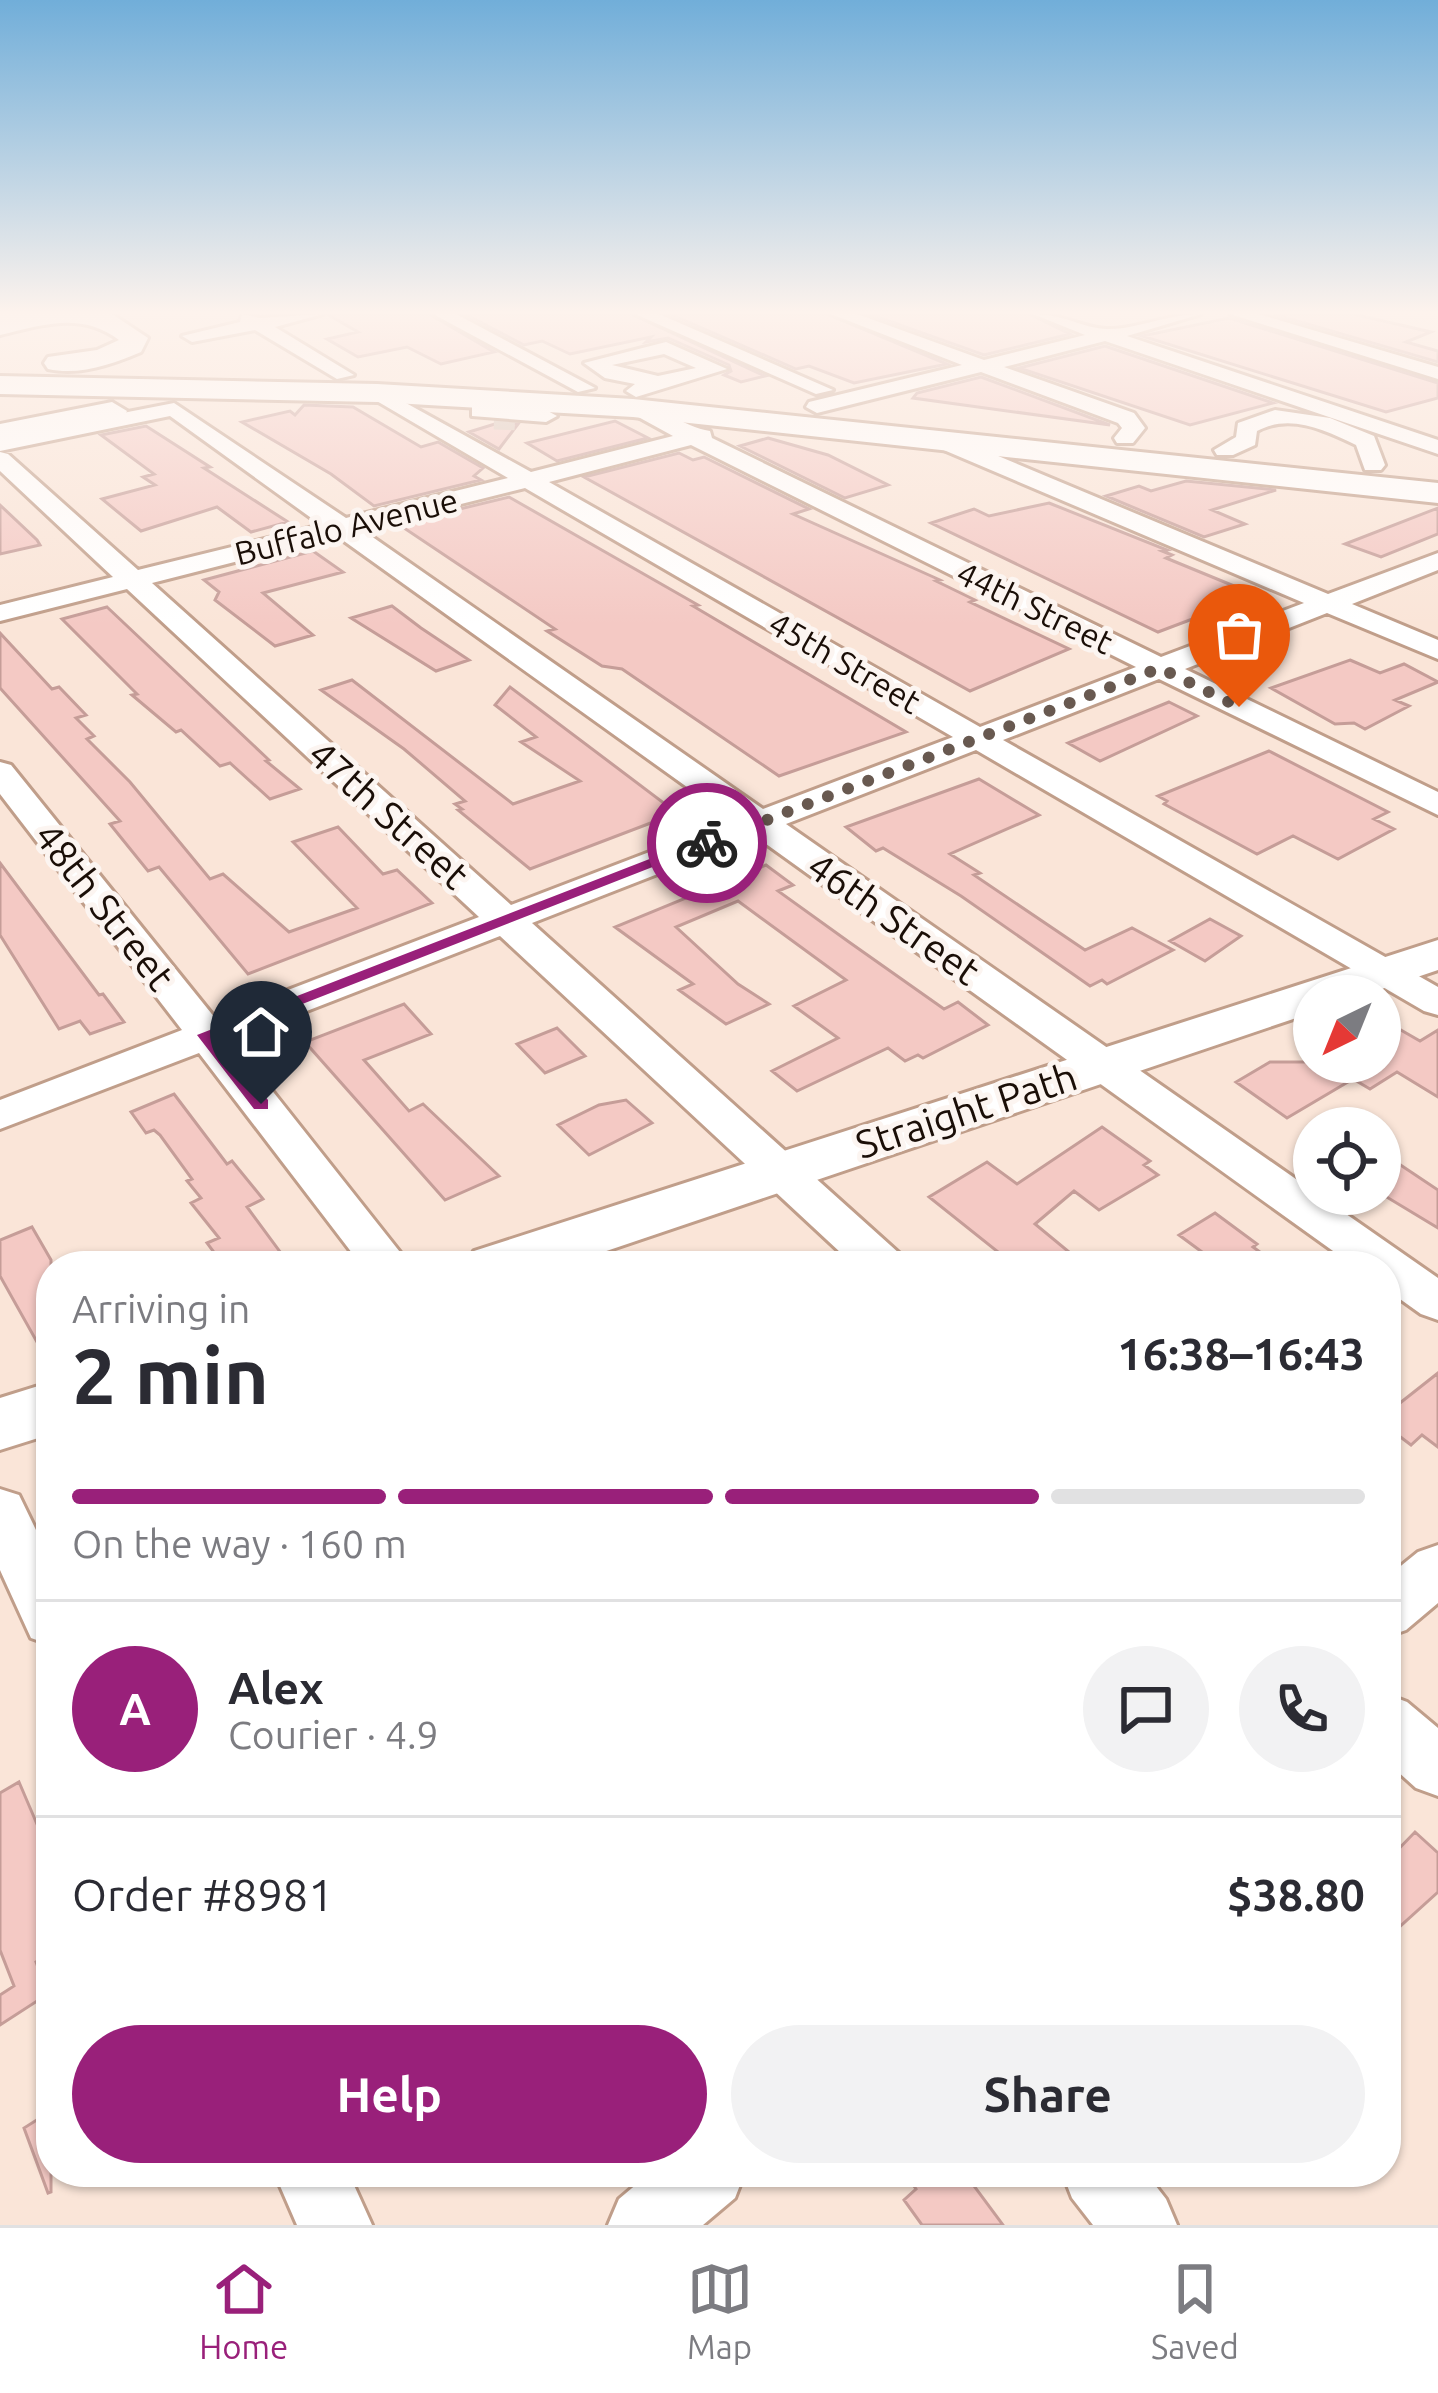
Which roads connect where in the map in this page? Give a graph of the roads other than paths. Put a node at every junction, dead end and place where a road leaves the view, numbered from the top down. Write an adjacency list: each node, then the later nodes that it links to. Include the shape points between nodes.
1 (82, 418): 16 (highway)
2 (130, 418): 20 (street, 46th Street)
3 (187, 418): 26 (street, 46th Street)
4 (419, 418): 24 (street, 45th Street)
5 (483, 418): 6 (street, via 482,425 509,429)
6 (536, 418)
7 (672, 418): 17 (street, 44th Street)
8 (748, 418): 14 (highway)
9 (775, 418): 14 (highway)
10 (851, 418): 15 (highway)
11 (950, 418): 15 (highway)
12 (1126, 418): 18 (street, via 1133,428)
13 (1352, 418): 21 (street)
14 (761, 421): 17 (street, Buffalo Avenue); 19 (highway)
15 (1007, 426): 18 (highway)
16 (0, 434)
17 (693, 438): 24 (street, Buffalo Avenue); 32 (street, 44th Street)
18 (1125, 438): 23 (highway)
19 (940, 440): 25 (highway); 29 (street)
20 (0, 444)
21 (1438, 447)
22 (0, 459): 28 (street, 47th Street)
23 (1438, 472)
24 (528, 480): 26 (street, Buffalo Avenue); 33 (street, 45th Street)
25 (1438, 489)
26 (342, 527): 28 (street, Buffalo Avenue); 36 (street, 46th Street)
27 (1438, 561): 29 (street)
28 (132, 580): 30 (street, Buffalo Avenue); 37 (street, 47th Street)
29 (1328, 604): 31 (street); 32 (street)
30 (0, 613)
31 (1438, 650)
32 (1160, 668): 33 (street); 35 (street, 44th Street)
33 (978, 739): 36 (street); 39 (street, 45th Street)
34 (0, 772): 41 (street, 48th Street)
35 (1438, 805)
36 (760, 822): 37 (street); 42 (street, 46th Street)
37 (505, 920): 41 (street); 44 (street, 47th Street)
38 (1438, 955): 39 (main road, Straight Path)
39 (1384, 972): 40 (street, 45th Street); 42 (main road, Straight Path)
40 (1438, 1003)
41 (207, 1035): 43 (street); 45 (street, 48th Street)
42 (1104, 1066): 44 (main road, Straight Path); 48 (street, 46th Street)
43 (0, 1114)
44 (778, 1170): 46 (main road, Straight Path); 47 (street, 47th Street)
45 (376, 1251)
46 (539, 1251)
47 (867, 1251)
48 (1366, 1251)
49 (1401, 1276): 50 (street, 46th Street)
50 (1438, 1302)
51 (36, 1413): 52 (main road)
52 (0, 1424)
53 (0, 1511): 55 (street)
54 (1438, 1569): 56 (street)
55 (36, 1588)
56 (1401, 1600)
57 (1401, 1735): 58 (street)
58 (1438, 1768)
59 (317, 2187): 62 (street)
60 (692, 2187): 63 (street)
61 (1110, 2187): 64 (street)
62 (335, 2225)
63 (645, 2225)
64 (1140, 2225)

